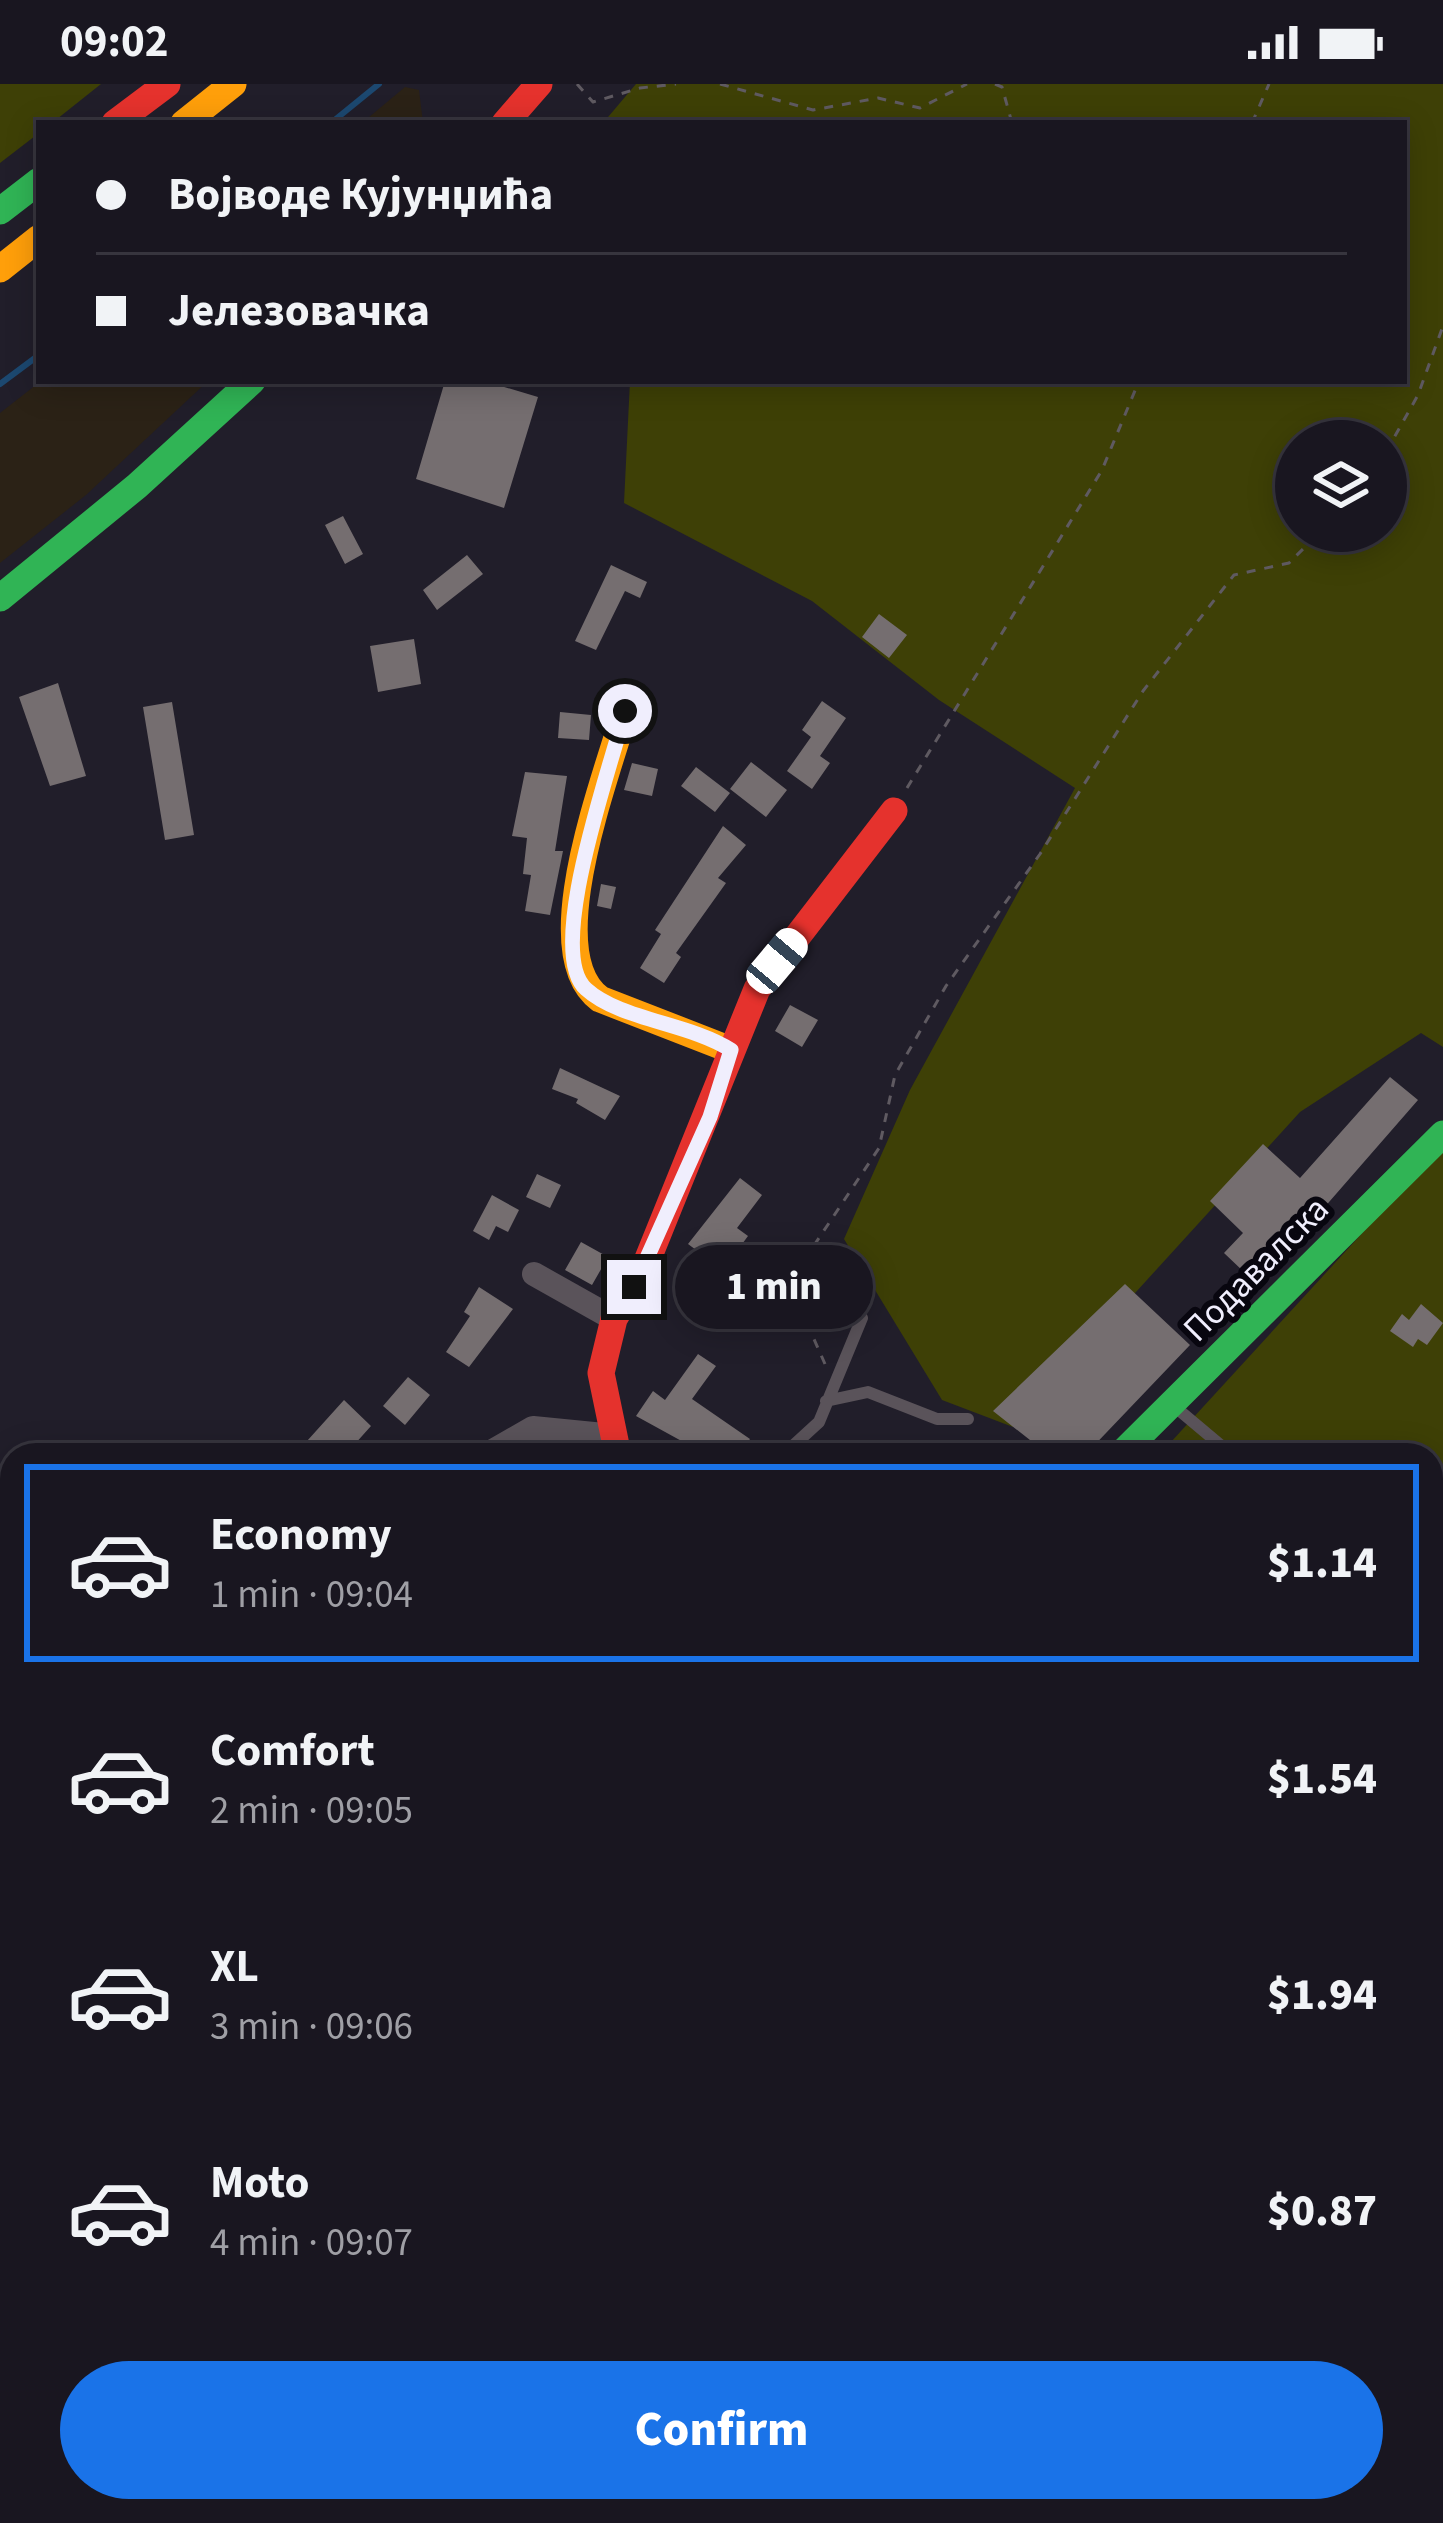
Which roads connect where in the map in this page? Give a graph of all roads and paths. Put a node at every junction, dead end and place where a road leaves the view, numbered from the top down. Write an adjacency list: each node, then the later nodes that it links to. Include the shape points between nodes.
1 (166, 84): 10 (main road)
2 (233, 84): 11 (main road)
3 (539, 84): 12 (main road)
4 (577, 84): 5 (path, via 593,102)
5 (676, 84)
6 (720, 84): 7 (path, via 813,110 878,98 920,109)
7 (967, 84)
8 (995, 84): 13 (path)
9 (1269, 84): 14 (path)
10 (120, 120)
11 (188, 120)
12 (509, 120)
13 (1011, 120)
14 (1253, 120)
15 (36, 184): 16 (main road)
16 (0, 211)
17 (36, 240): 18 (main road)
18 (0, 269)
19 (1443, 326): 22 (path)
20 (249, 384): 24 (main road)
21 (1138, 384): 26 (path, via 1102,470)
22 (1404, 420)
23 (1300, 552): 32 (path, via 1289,563 1234,575 1143,691 915,1039 895,1075 879,1148 801,1265 810,1330)
24 (0, 598)
25 (625, 711): 27 (main road, via 573,903 577,972 604,999)
26 (894, 811): 27 (main road, via 767,975)
27 (731, 1050): 31 (main road, via 645,1266)
28 (1443, 1134): 34 (main road, Подавалска)
29 (535, 1274): 31 (street)
30 (862, 1318): 32 (lane)
31 (614, 1319): 38 (main road, via 601,1373)
32 (832, 1380): 33 (lane)
33 (826, 1401): 35 (lane, via 868,1392 937,1419); 39 (lane, via 819,1422)
34 (1170, 1403): 40 (main road, Подавалска); 41 (lane)
35 (968, 1419)
36 (507, 1443): 37 (street, via 533,1428)
37 (606, 1443)
38 (616, 1443)
39 (796, 1443)
40 (1132, 1443)
41 (1218, 1443)

